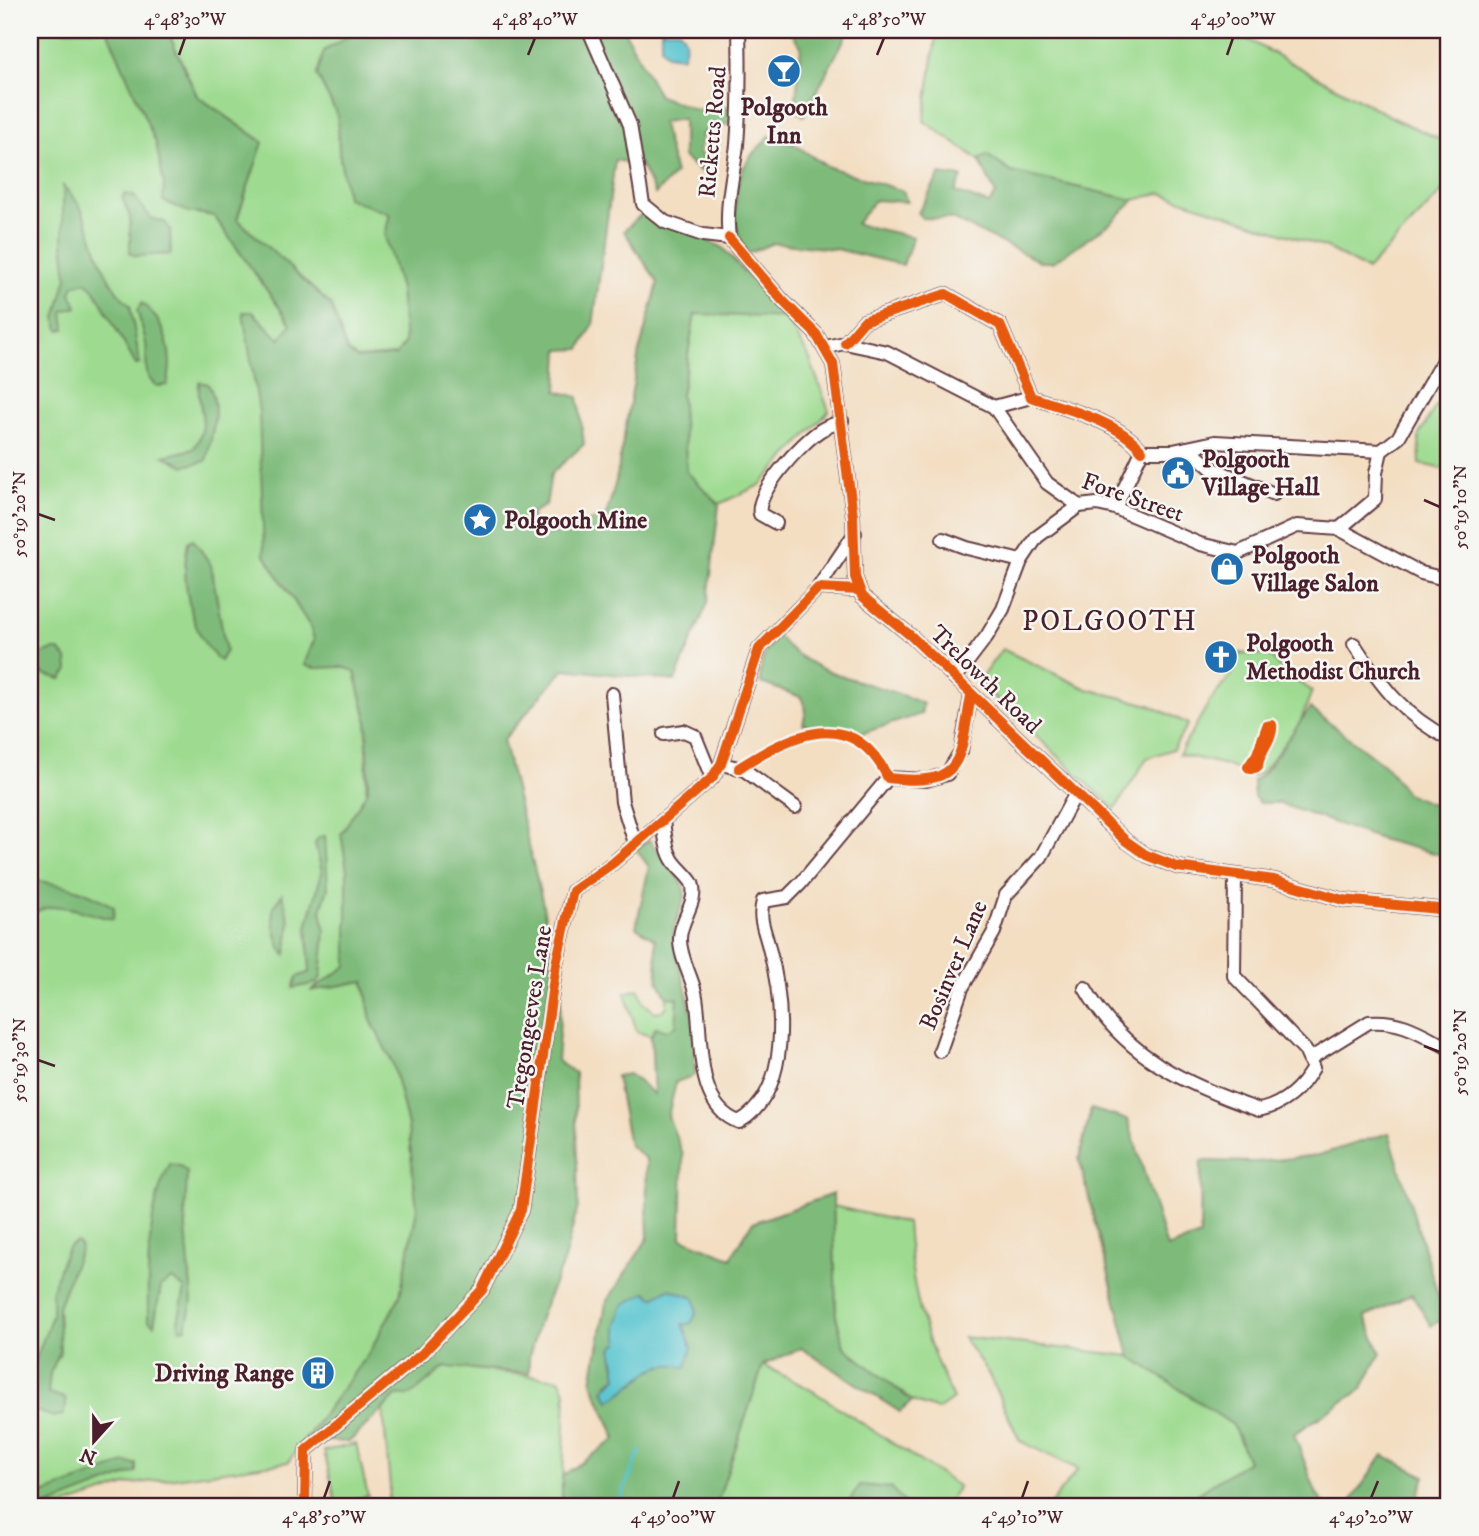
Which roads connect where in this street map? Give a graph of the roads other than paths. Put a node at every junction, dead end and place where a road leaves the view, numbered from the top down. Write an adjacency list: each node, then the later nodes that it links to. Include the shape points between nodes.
1 (589, 30): 3 (street, via 630,125 643,204 666,222)
2 (739, 30): 3 (street, Ricketts Road, via 741,99 726,210)
3 (729, 238): 5 (street)
4 (845, 343): 5 (street, Fore Street); 7 (street, via 864,321 946,294 1000,325); 8 (street, Fore Street, via 887,352)
5 (825, 347): 9 (street, via 838,381)
6 (1449, 350): 12 (street, via 1398,438)
7 (1031, 397): 8 (street); 11 (street, via 1107,425)
8 (994, 407): 14 (street, Fore Street, via 1047,483)
9 (842, 421): 16 (street, via 818,431 762,495 760,514); 18 (street)
10 (1188, 448): 11 (street); 12 (street, via 1215,442); 13 (street, via 1211,468)
11 (1142, 451): 15 (street)
12 (1381, 451): 17 (street, via 1375,499)
13 (1273, 494)
14 (1079, 506): 15 (street, Fore Street); 20 (street, via 1037,537)
15 (1115, 508): 17 (street, Fore Street, via 1200,544 1238,554 1297,526)
16 (776, 523)
17 (1339, 529): 21 (street, via 1421,573)
18 (855, 533): 22 (street, Tregongeeves Lane); 23 (street)
19 (943, 539): 20 (street)
20 (1021, 561): 25 (street, via 1003,609)
21 (1449, 580)
22 (818, 588): 23 (street); 30 (street, Tregongeeves Lane, via 758,649)
23 (859, 590): 25 (street, Trelowth Road)
24 (1353, 644): 29 (street, via 1407,713)
25 (955, 678): 27 (street, Trelowth Road)
26 (612, 694): 35 (street, via 622,802)
27 (971, 696): 32 (street, Trelowth Road); 34 (street, via 961,751 947,774 926,780 888,778 787,897 763,901 760,915 769,948 781,1043 775,1075 763,1099 739,1122 720,1107 701,1071 697,1002 680,942 684,916 693,898 692,883 672,860)
28 (664, 734): 31 (street, via 684,731 695,736)
29 (1449, 739)
30 (721, 764): 31 (street, Tregongeeves Lane); 33 (street, via 743,769)
31 (712, 778): 34 (street, Tregongeeves Lane)
32 (1076, 793): 36 (street, Trelowth Road, via 1146,855 1177,867); 40 (street, Bosinver Lane, via 1041,857 1006,895 994,932 962,988)
33 (795, 807)
34 (663, 821): 35 (street, Tregongeeves Lane)
35 (635, 843): 42 (street, Tregongeeves Lane, via 573,891 556,964 521,1210 482,1290 423,1353 306,1450)
36 (1235, 876): 37 (street, Trelowth Road, via 1274,880 1343,900); 41 (street, via 1234,976)
37 (1449, 910)
38 (1085, 988): 41 (street, via 1106,1021 1146,1058 1259,1110 1275,1107 1307,1079 1313,1068)
39 (1449, 1048): 41 (street, via 1407,1026 1380,1021 1369,1022)
40 (940, 1051)
41 (1311, 1058)
42 (305, 1506)

